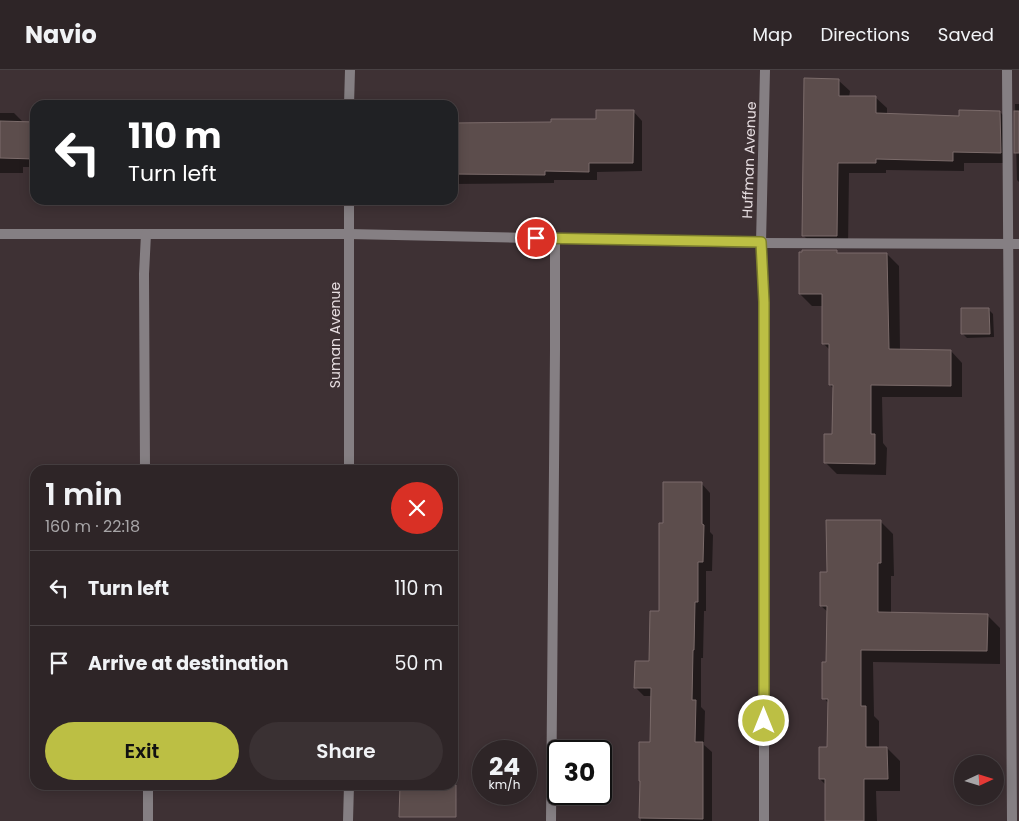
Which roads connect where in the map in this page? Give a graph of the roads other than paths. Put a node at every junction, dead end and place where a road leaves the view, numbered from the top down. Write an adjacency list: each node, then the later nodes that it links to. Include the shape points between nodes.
1 (350, 70): 4 (street)
2 (766, 70): 10 (street, Huffman Avenue)
3 (1007, 70): 11 (street)
4 (349, 100)
5 (349, 205): 8 (street, Suman Avenue)
6 (0, 234): 7 (street)
7 (146, 234): 8 (street); 13 (street)
8 (349, 234): 9 (street); 14 (street, Suman Avenue)
9 (555, 238): 10 (street); 19 (street)
10 (761, 242): 11 (street); 20 (street, Huffman Avenue, via 764,302)
11 (1008, 244): 12 (street); 21 (street)
12 (1019, 244)
13 (145, 465)
14 (349, 465)
15 (148, 790): 17 (street)
16 (348, 790): 18 (street)
17 (148, 821)
18 (348, 821)
19 (551, 821)
20 (764, 821)
21 (1012, 821)

